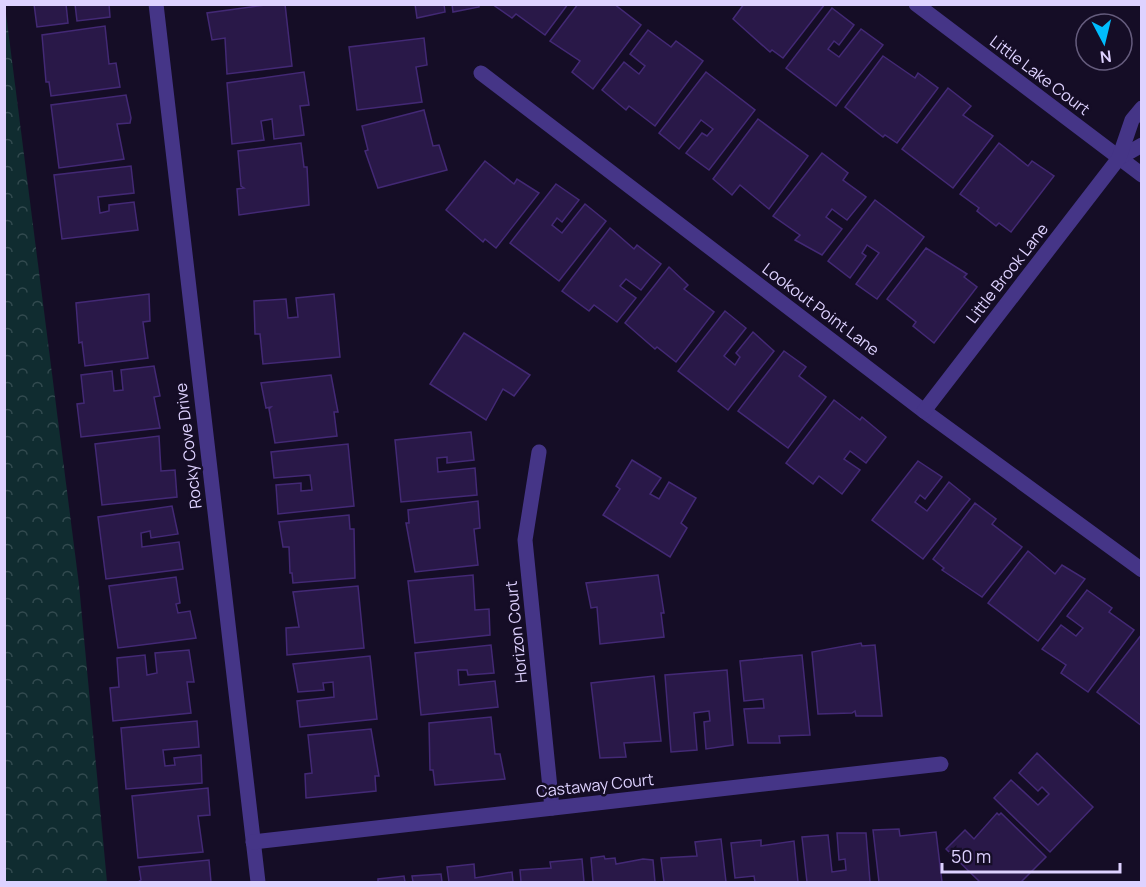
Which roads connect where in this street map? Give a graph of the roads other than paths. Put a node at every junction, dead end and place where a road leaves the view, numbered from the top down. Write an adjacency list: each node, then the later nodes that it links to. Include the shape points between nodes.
1 (156, 4): 13 (street, Rocky Cove Drive)
2 (916, 4): 6 (street, Little Lake Court)
3 (481, 73): 8 (street, Lookout Point Lane)
4 (1142, 108): 6 (street, Little Brook Lane, via 1132,120)
5 (1142, 145): 6 (street, Little Brook Lane)
6 (1119, 158): 7 (street, Little Lake Court); 8 (street, Little Brook Lane)
7 (1142, 175)
8 (924, 411): 10 (street, Lookout Point Lane)
9 (539, 452): 12 (street, Horizon Court, via 525,540)
10 (1142, 570)
11 (941, 764): 12 (street, Castaway Court)
12 (552, 808): 13 (street, Castaway Court)
13 (253, 842): 14 (street, Rocky Cove Drive)
14 (258, 882)

